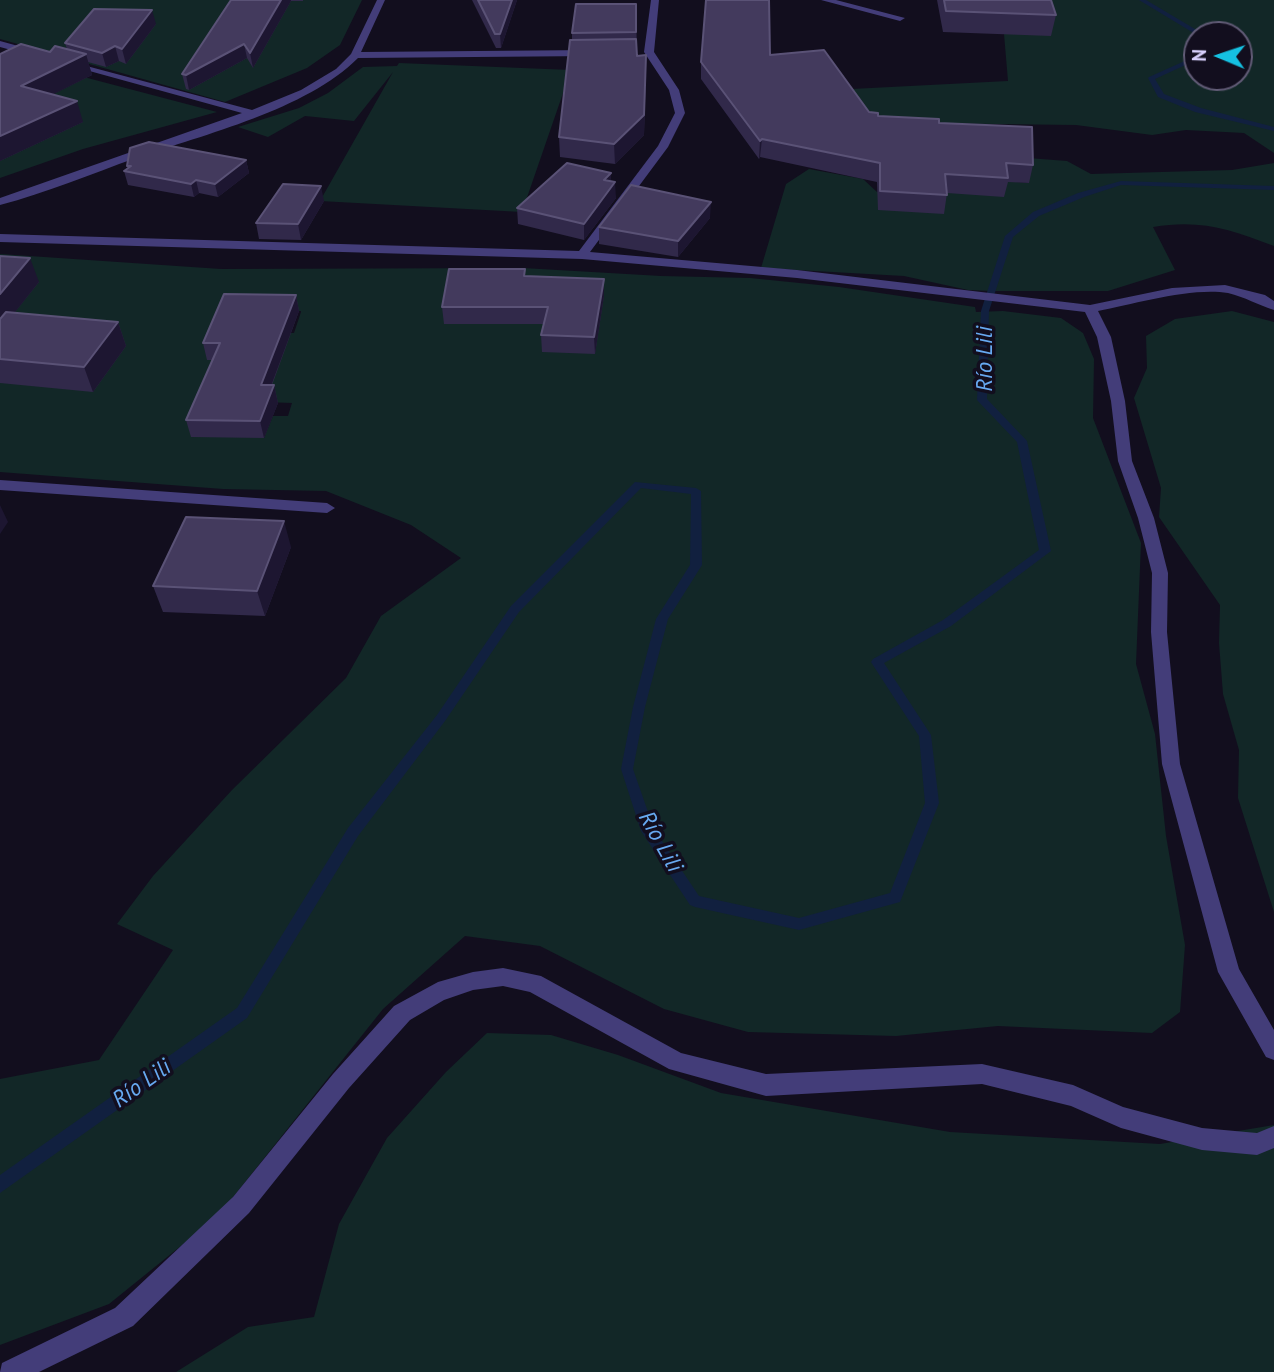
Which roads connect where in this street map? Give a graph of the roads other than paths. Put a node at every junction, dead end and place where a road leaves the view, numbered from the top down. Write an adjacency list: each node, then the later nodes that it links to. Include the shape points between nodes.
1 (381, 0): 9 (street)
2 (654, 0): 7 (street)
3 (825, 0): 4 (street)
4 (900, 18)
5 (0, 44): 10 (street)
6 (635, 52): 7 (street)
7 (649, 52): 13 (street, via 674,90 680,114 663,147)
8 (607, 53): 9 (street)
9 (355, 55): 10 (street, via 305,92)
10 (253, 113): 11 (street)
11 (0, 202)
12 (0, 238): 13 (street)
13 (582, 255): 15 (street, via 797,274)
14 (1274, 306): 15 (street, via 1224,289 1172,292)
15 (1090, 309): 18 (street, via 1104,337 1125,461 1160,573 1159,632 1171,764 1229,972)
16 (0, 485): 17 (street)
17 (327, 508)
18 (1274, 1050)
19 (1274, 1137): 20 (street, via 1257,1144 1202,1139 1121,1116 1073,1096 982,1074 766,1085 677,1062 534,983 503,977 473,981 438,992 402,1013 241,1205 124,1317)
20 (11, 1372)

